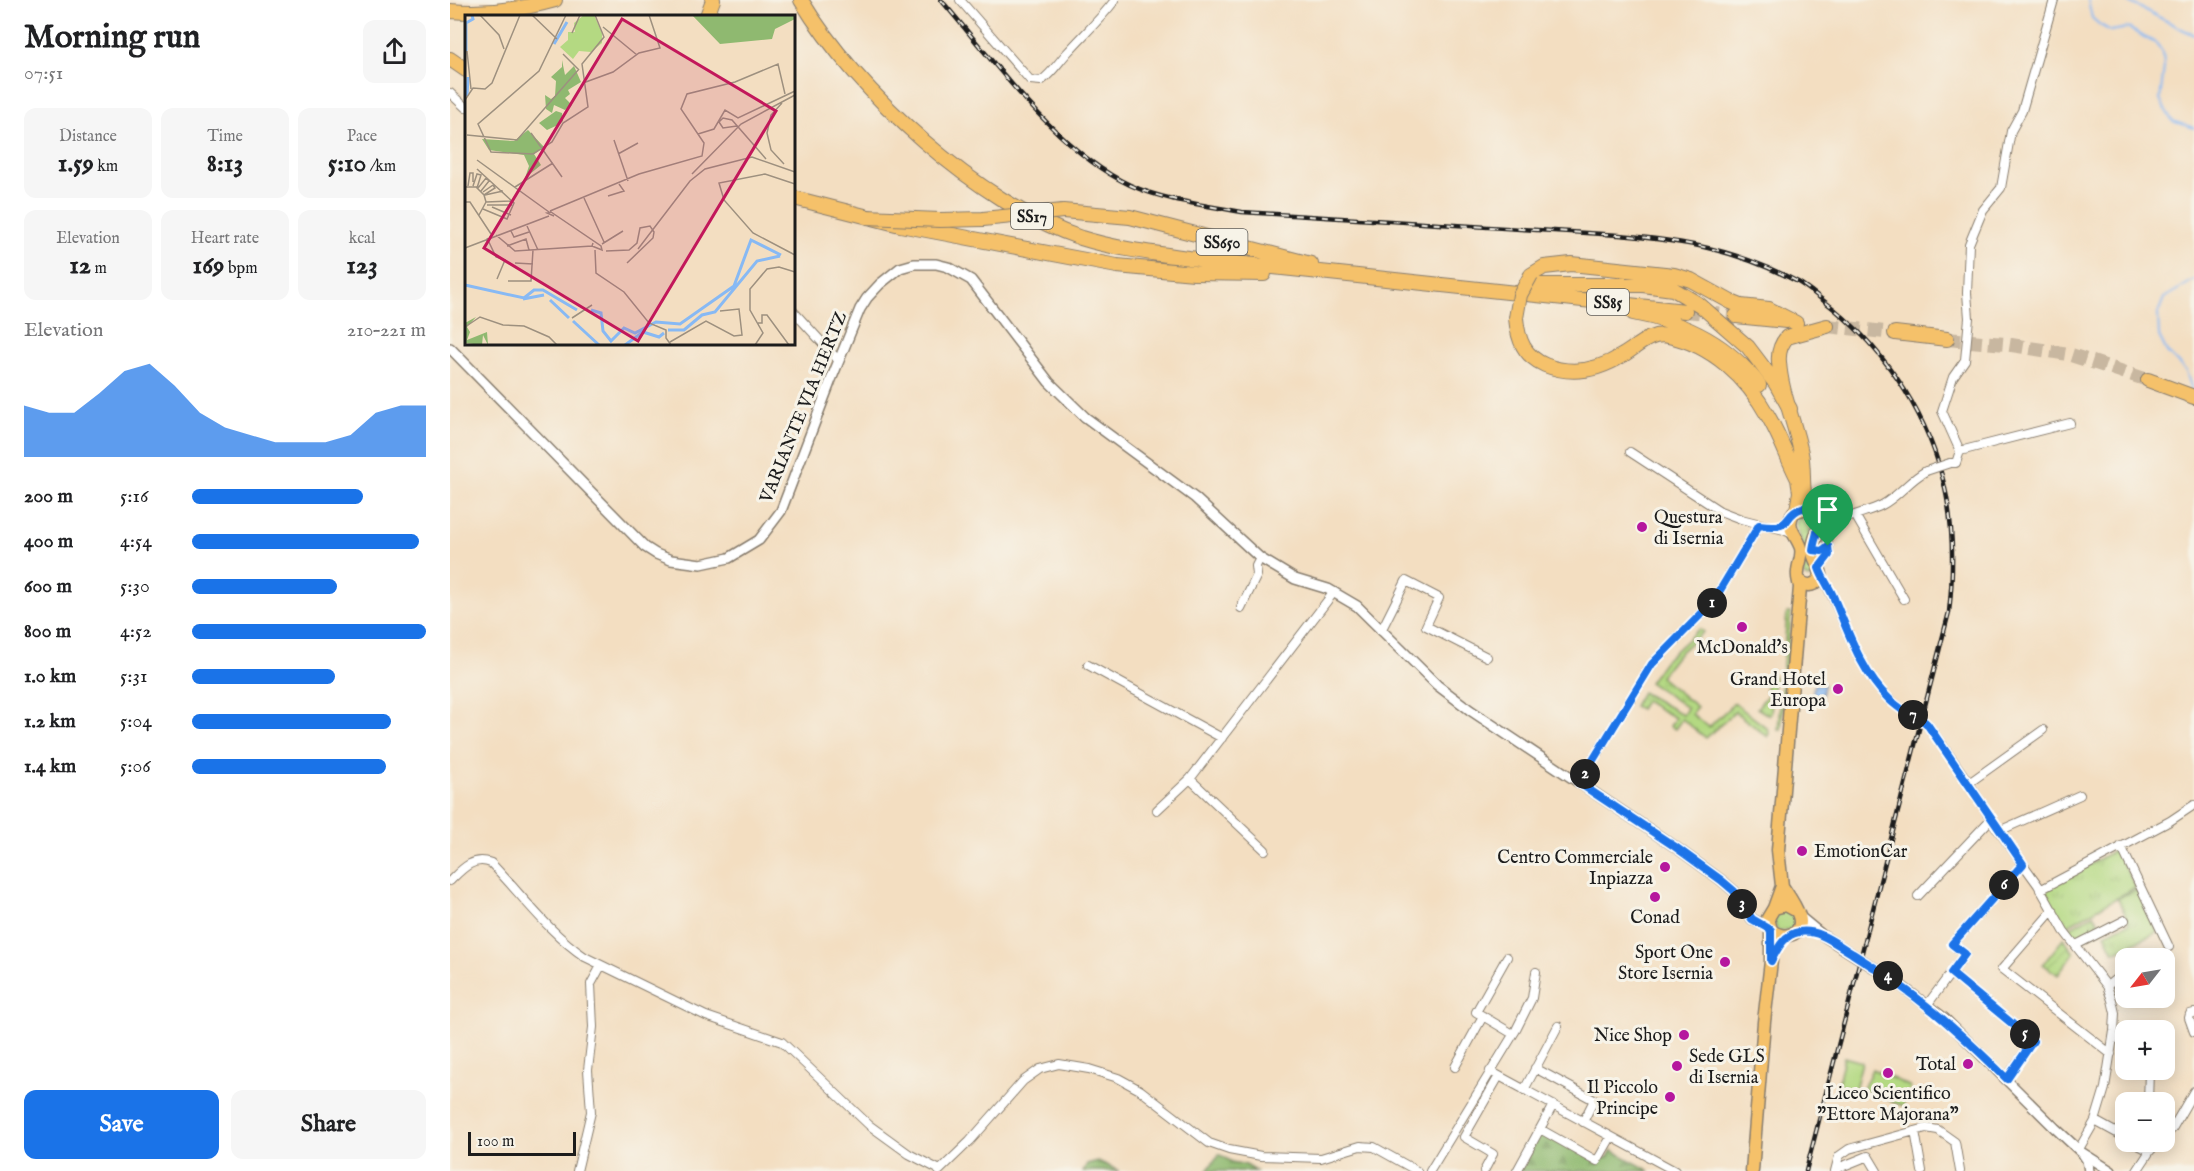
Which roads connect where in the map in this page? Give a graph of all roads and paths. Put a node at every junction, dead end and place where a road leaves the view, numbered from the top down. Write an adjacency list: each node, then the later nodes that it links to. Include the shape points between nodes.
1 (555, 0): 7 (highway, via 489,13)
2 (713, 0): 8 (highway)
3 (801, 0): 15 (highway, SS17, via 843,59 907,126 989,190 1027,213 1081,237 1127,250)
4 (960, 0): 5 (street, via 1030,80 1041,81)
5 (1114, 0)
6 (2054, 0): 32 (street, via 2022,111 2011,131 2001,188 1983,210 1969,244 1965,360 1953,377 1942,411)
7 (450, 11)
8 (706, 15)
9 (450, 59): 10 (highway)
10 (465, 68)
11 (450, 93): 12 (street)
12 (465, 107)
13 (795, 198): 14 (highway, SS650)
14 (866, 217): 15 (highway, SS650, bridge, via 1155,271); 16 (highway, SS650, bridge, via 983,219 1063,211 1130,217 1315,265 1364,270)
15 (1344, 275): 16 (highway, SS17)
16 (1380, 278): 17 (highway, SS17)
17 (1476, 288): 18 (highway, SS17); 30 (highway, via 1642,285 1673,289 1700,305 1748,347)
18 (1502, 291): 19 (highway, SS85)
19 (1531, 294): 20 (highway, SS85); 34 (highway, via 1560,305 1651,316 1702,335 1723,348 1755,380 1775,411 1790,442)
20 (1685, 311)
21 (795, 313): 27 (street)
22 (1736, 316): 23 (highway)
23 (1796, 322): 30 (highway, via 1827,326 1796,333 1782,342 1778,361); 34 (highway, bridge, via 1769,309 1741,306 1674,275 1571,264 1544,267 1531,275 1520,295 1516,318 1520,342 1530,356 1556,369 1575,372 1594,368 1624,355 1652,336 1666,335 1718,358 1756,397)
24 (1896, 333): 25 (highway)
25 (1947, 339)
26 (450, 348): 27 (street, VARIANTE VIA HERTZ, via 645,547 671,560 701,564 745,550 759,540 781,511)
27 (839, 361): 42 (street, VARIANTE VIA HERTZ, via 861,309 880,284 900,268 914,264 948,267 971,280 1066,400 1195,498)
28 (2148, 380): 29 (highway)
29 (2188, 394)
30 (1790, 409): 35 (highway, via 1802,457)
31 (2070, 423): 32 (street)
32 (1960, 451): 36 (street, bridge, via 1956,463 1926,471 1896,497)
33 (1630, 452): 37 (street, via 1720,511)
34 (1799, 482): 35 (highway)
35 (1799, 512): 38 (street); 39 (main road, via 1789,523); 41 (main road, via 1814,512 1819,518)
36 (1854, 515): 40 (street, via 1829,532); 45 (street)
37 (1759, 525): 38 (street); 53 (street, via 1713,602 1652,664)
38 (1776, 527): 39 (street)
39 (1793, 535): 43 (main road, via 1800,548 1798,571)
40 (1828, 546): 41 (street, via 1822,551); 43 (street, via 1829,555)
41 (1813, 550): 43 (main road)
42 (1260, 558): 44 (street, VARIANTE VIA HERTZ, via 1295,579); 46 (street, via 1257,575)
43 (1812, 579): 54 (street, via 1830,590 1847,632 1881,690 1907,713 1927,724); 64 (main road, via 1798,598 1778,850)
44 (1334, 592): 47 (street, VARIANTE VIA HERTZ, via 1357,606); 51 (street)
45 (1904, 599)
46 (1241, 608)
47 (1381, 631): 48 (street, via 1406,581 1439,598 1426,626); 53 (street, VARIANTE VIA HERTZ, via 1437,685)
48 (1486, 657)
49 (1088, 665): 51 (street)
50 (2043, 730): 54 (street)
51 (1222, 738): 52 (street)
52 (1190, 779): 57 (street); 61 (street)
53 (1579, 783): 69 (street, VARIANTE VIA HERTZ, via 1721,880 1734,891)
54 (1969, 783): 58 (street)
55 (2080, 795): 59 (street)
56 (2194, 805): 60 (street)
57 (1157, 810)
58 (1991, 819): 59 (street); 66 (street)
59 (1999, 831): 62 (street)
60 (2121, 846): 65 (street); 76 (street)
61 (1265, 850)
62 (2023, 864): 65 (street); 81 (street, via 1952,944 1965,954)
63 (450, 881): 79 (street, via 474,861 491,863 568,945)
64 (1782, 886): 67 (main road); 70 (main road)
65 (2040, 890): 68 (street)
66 (1918, 896)
67 (1772, 910): 69 (street, via 1761,915); 70 (main road, via 1786,904); 72 (main road)
68 (2053, 910): 75 (street); 91 (street, via 2002,969)
69 (1746, 912): 72 (street)
70 (1798, 913): 73 (main road, via 1800,925); 74 (street)
71 (2125, 920): 75 (street)
72 (1770, 929): 73 (main road, via 1780,936); 78 (main road)
73 (1792, 935): 74 (street); 78 (main road)
74 (1822, 935): 84 (street)
75 (2076, 945): 83 (street)
76 (2169, 947)
77 (1507, 957): 86 (street, via 1476,1012)
78 (1771, 961): 117 (main road)
79 (601, 966): 110 (street, via 706,1016 782,1042 869,1125); 111 (street, via 591,984 591,1112)
80 (1536, 972): 89 (street, via 1532,998)
81 (1951, 973): 84 (street); 96 (street, via 2033,1041)
82 (2115, 979): 83 (street)
83 (2107, 986): 90 (street, via 2115,1013)
84 (1927, 1005): 96 (street)
85 (2194, 1012): 88 (street, via 2189,1018)
86 (1483, 1016): 89 (street); 92 (street)
87 (1558, 1026): 93 (street)
88 (2194, 1032)
89 (1514, 1034): 94 (street)
90 (2113, 1039): 91 (street)
91 (2111, 1054): 100 (street)
92 (1455, 1067)
93 (1536, 1068): 97 (street); 101 (street, via 1594,1100)
94 (1490, 1071): 95 (street); 113 (street)
95 (1499, 1076): 97 (street); 114 (street, via 1464,1137 1493,1154)
96 (2007, 1079): 107 (street)
97 (1524, 1090): 99 (street)
98 (2194, 1091): 102 (street)
99 (1553, 1105): 101 (street); 103 (street)
100 (2095, 1121): 105 (street); 107 (street)
101 (1582, 1122): 106 (street)
102 (2175, 1124)
103 (1540, 1129): 106 (street, via 1597,1161); 115 (street)
104 (1915, 1131): 118 (street, via 1849,1149 1839,1156); 120 (street); 121 (street, via 1938,1130 1951,1137)
105 (2115, 1132)
106 (1611, 1137): 116 (street)
107 (2080, 1150): 109 (street); 122 (street)
108 (2149, 1152): 124 (street)
109 (2101, 1165): 122 (street); 123 (street)
110 (939, 1170): 112 (street, via 1023,1081 1040,1069 1059,1064 1089,1069 1140,1089 1209,1143 1229,1150 1261,1156 1321,1158 1360,1146 1374,1147)
111 (577, 1171)
112 (1416, 1171)
113 (1430, 1171)
114 (1484, 1171)
115 (1517, 1171)
116 (1676, 1171)
117 (1752, 1171)
118 (1836, 1171): 119 (street, via 1868,1156)
119 (1876, 1171)
120 (1922, 1171)
121 (1960, 1171)
122 (2090, 1171)
123 (2111, 1171)
124 (2137, 1171)

